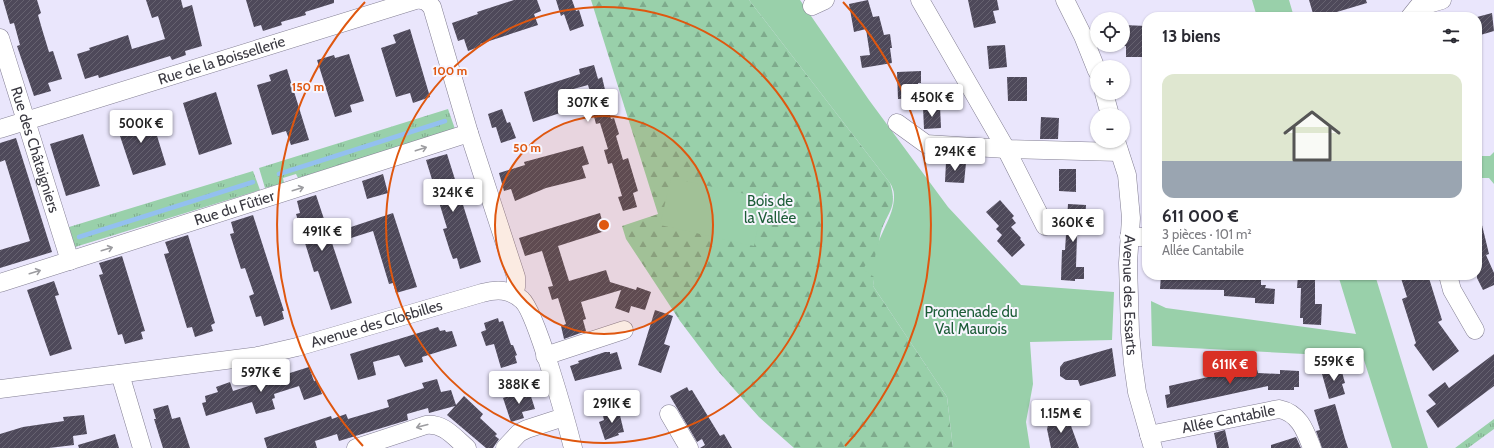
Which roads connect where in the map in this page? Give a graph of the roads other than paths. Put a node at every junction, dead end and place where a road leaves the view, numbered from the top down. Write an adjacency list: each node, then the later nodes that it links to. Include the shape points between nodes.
1 (416, 0): 9 (street, Rue de la Boissellerie)
2 (421, 0): 12 (street, via 432,7)
3 (920, 0): 15 (street)
4 (1065, 0): 8 (street)
5 (1442, 0): 6 (street, via 1418,7)
6 (1414, 12)
7 (0, 38): 9 (street, Rue des Châtaigniers)
8 (1093, 60)
9 (26, 120): 11 (street, Rue de la Boissellerie); 19 (street, Rue des Châtaigniers)
10 (897, 123): 15 (street, via 926,144)
11 (0, 130)
12 (469, 133): 19 (street, Rue du Fûtier, one-way to 12); 22 (street, via 516,277)
13 (1090, 147): 15 (street)
14 (1119, 148): 17 (street, Avenue des Essarts, via 1127,175 1131,218)
15 (1006, 149): 16 (street)
16 (1045, 226)
17 (1129, 237): 18 (street); 30 (street, Avenue des Essarts, via 1130,332 1137,392)
18 (1142, 237)
19 (70, 261): 21 (street, Rue du Fûtier, one-way to 19)
20 (1449, 280): 24 (street, via 1452,290)
21 (0, 283)
22 (513, 293): 25 (street, via 527,305); 26 (street, Avenue des Closbilles, via 502,290 482,293 275,353)
23 (624, 330): 25 (street)
24 (1475, 330)
25 (545, 356): 29 (street)
26 (120, 374): 27 (street, Avenue des Closbilles); 31 (street)
27 (0, 389)
28 (669, 414): 36 (street)
29 (564, 417): 34 (street, via 519,433); 35 (street)
30 (1151, 442): 37 (street, Allée Cantabile, via 1279,409 1293,414 1299,420)
31 (142, 448)
32 (356, 448): 33 (street, one-way to 32, via 439,425 433,424)
33 (467, 448)
34 (505, 448)
35 (573, 448)
36 (689, 448)
37 (1312, 448)

